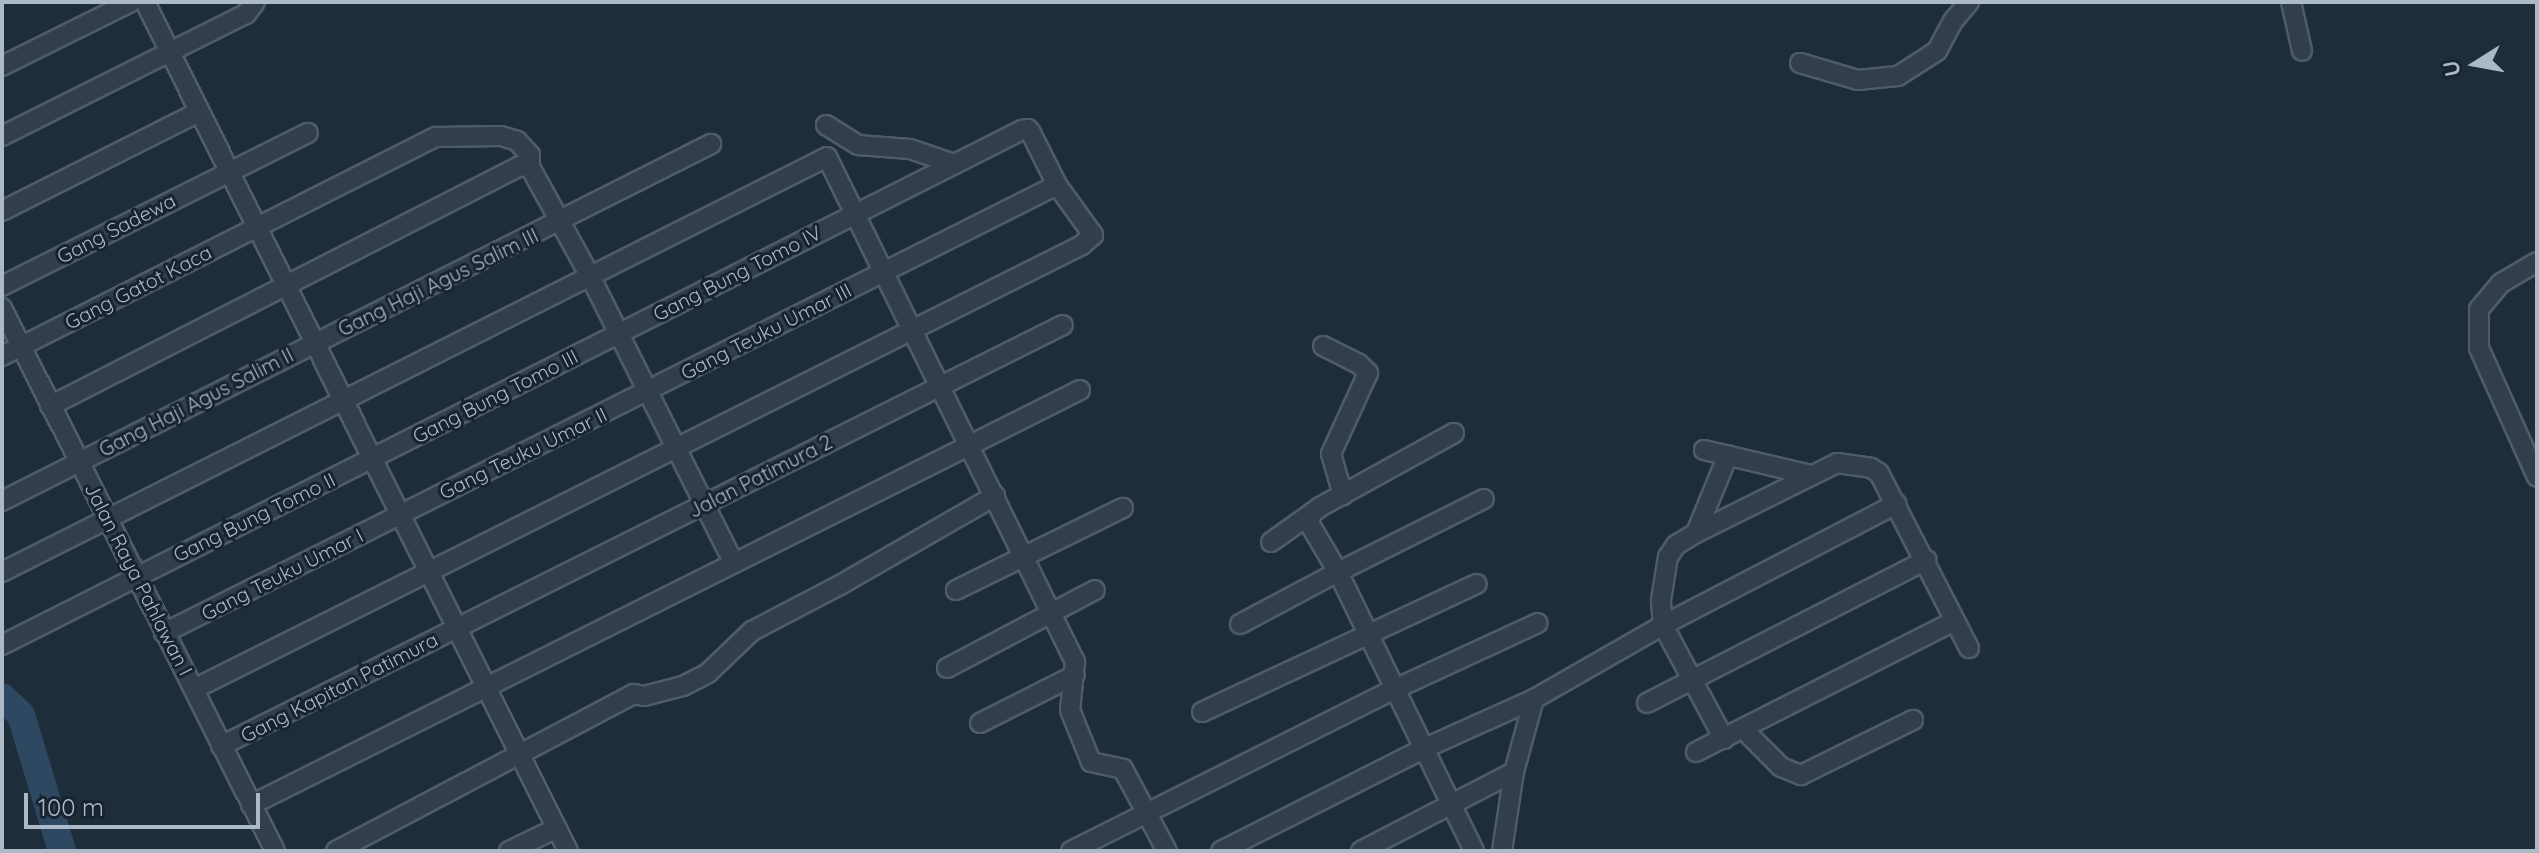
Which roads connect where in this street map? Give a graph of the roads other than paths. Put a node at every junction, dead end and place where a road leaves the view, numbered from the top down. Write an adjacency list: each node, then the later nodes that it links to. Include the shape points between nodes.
1 (131, 2): 9 (street)
2 (145, 2): 7 (street)
3 (255, 2): 7 (street, via 250,11)
4 (1969, 2): 8 (street, via 1937,51 1898,76 1858,80)
5 (2291, 2): 6 (street)
6 (2302, 51)
7 (170, 52): 10 (street); 13 (street)
8 (1800, 63)
9 (2, 66)
10 (199, 112): 17 (street); 19 (street)
11 (826, 125): 15 (street, via 858,145 910,149)
12 (308, 133): 17 (street, Gang Sadewa)
13 (2, 136)
14 (711, 144): 21 (street, Gang Haji Agus Salim III)
15 (954, 164): 18 (street, Gang Bung Tomo IV, via 1028,129); 20 (street, Gang Bung Tomo IV)
16 (530, 167): 21 (street); 22 (street, Gang Gatot Kaca, via 530,155 517,141 491,135 436,137); 27 (street, via 520,166)
17 (229, 170): 22 (street); 26 (street, Gang Sadewa)
18 (1057, 185): 24 (street, Gang Teuku Umar III); 30 (street, via 1093,235)
19 (2, 211)
20 (856, 213): 24 (street); 25 (street, via 827,157); 31 (street, Gang Bung Tomo IV)
21 (561, 220): 25 (street); 32 (street, Gang Haji Agus Salim III)
22 (256, 228): 27 (street); 33 (street, Gang Gatot Kaca)
23 (2537, 262): 49 (street, via 2501,283 2479,309 2479,348)
24 (884, 270): 30 (street); 38 (street, Gang Teuku Umar III)
25 (590, 276): 31 (street); 39 (street)
26 (2, 286)
27 (285, 287): 32 (street); 40 (street)
28 (2, 308): 33 (street, Jalan Raya Pahlawan I)
29 (1063, 325): 36 (street, Jalan Patimura 2)
30 (914, 329): 36 (street); 43 (street)
31 (618, 333): 38 (street); 46 (street, Gang Bung Tomo III)
32 (314, 343): 39 (street); 47 (street, Gang Haji Agus Salim II)
33 (21, 346): 35 (street, Gang Gatot Kaca); 40 (street, Jalan Raya Pahlawan I)
34 (1323, 346): 50 (street, via 1368,373 1331,454)
35 (2, 356)
36 (941, 386): 42 (street); 54 (street, Jalan Patimura 2)
37 (1080, 390): 42 (street)
38 (647, 391): 43 (street); 58 (street, Gang Teuku Umar II)
39 (343, 401): 46 (street); 59 (street)
40 (50, 406): 47 (street, Jalan Raya Pahlawan I)
41 (1454, 433): 50 (street)
42 (969, 443): 51 (street); 64 (street)
43 (676, 447): 54 (street); 66 (street)
44 (1704, 450): 45 (street)
45 (1728, 455): 48 (street); 60 (street)
46 (372, 459): 58 (street); 68 (street, Gang Bung Tomo II)
47 (78, 461): 53 (street, Gang Haji Agus Salim II); 59 (street, Jalan Raya Pahlawan I)
48 (1811, 475): 55 (street, via 1837,463 1871,468); 60 (street)
49 (2537, 477)
50 (1343, 495): 57 (street)
51 (995, 496): 62 (street); 98 (street, via 752,631 708,673 683,686 634,694)
52 (1484, 499): 67 (street)
53 (2, 501)
54 (705, 504): 64 (street); 77 (street, Jalan Patimura 2)
55 (1896, 504): 63 (street); 76 (street)
56 (1123, 508): 62 (street)
57 (1312, 513): 61 (street); 67 (street, via 1309,523)
58 (400, 514): 66 (street); 78 (street, Gang Teuku Umar I)
59 (108, 518): 65 (street); 68 (street, Jalan Raya Pahlawan I)
60 (1696, 533): 76 (street, via 1668,557)
61 (1271, 542)
62 (1023, 555): 70 (street); 72 (street)
63 (1926, 560): 73 (street); 84 (street)
64 (733, 562): 85 (street)
65 (2, 572)
66 (429, 572): 77 (street); 86 (street)
67 (1338, 572): 75 (street); 79 (street)
68 (136, 576): 78 (street, Jalan Raya Pahlawan I); 80 (street, Gang Bung Tomo II)
69 (1477, 584): 79 (street)
70 (956, 590)
71 (1095, 590): 72 (street)
72 (1051, 612): 82 (street); 83 (street, via 1075,662)
73 (1954, 621): 81 (street); 93 (street)
74 (1538, 623): 87 (street)
75 (1240, 624)
76 (1663, 625): 84 (street); 88 (street)
77 (457, 628): 85 (street); 95 (street, Gang Kapitan Patimura)
78 (164, 633): 86 (street, Jalan Raya Pahlawan I)
79 (1368, 633): 87 (street); 90 (street)
80 (2, 645)
81 (1969, 648)
82 (947, 668)
83 (1075, 675): 92 (street); 102 (street, via 1070,710 1091,762 1123,769)
84 (1692, 682): 89 (street); 94 (street)
85 (487, 687): 98 (street); 100 (street)
86 (194, 689): 95 (street, Jalan Raya Pahlawan I)
87 (1395, 689): 96 (street); 102 (street)
88 (1534, 699): 96 (street); 99 (street)
89 (1647, 703)
90 (1202, 712)
91 (1913, 720): 93 (street, via 1801,775 1781,767)
92 (980, 723)
93 (1743, 729): 94 (street)
94 (1724, 739): 97 (street)
95 (221, 746): 100 (street, Jalan Raya Pahlawan I)
96 (1423, 749): 101 (street); 110 (street)
97 (1696, 752)
98 (523, 756): 103 (street); 105 (street)
99 (1514, 772): 101 (street); 113 (street)
100 (251, 805): 104 (street, Jalan Raya Pahlawan I)
101 (1451, 805): 111 (street); 112 (street)
102 (1146, 812): 108 (street); 109 (street)
103 (557, 828): 106 (street); 107 (street)
104 (275, 851)
105 (336, 851)
106 (509, 851)
107 (568, 851)
108 (1071, 851)
109 (1167, 851)
110 (1221, 851)
111 (1361, 851)
112 (1474, 851)
113 (1502, 851)

